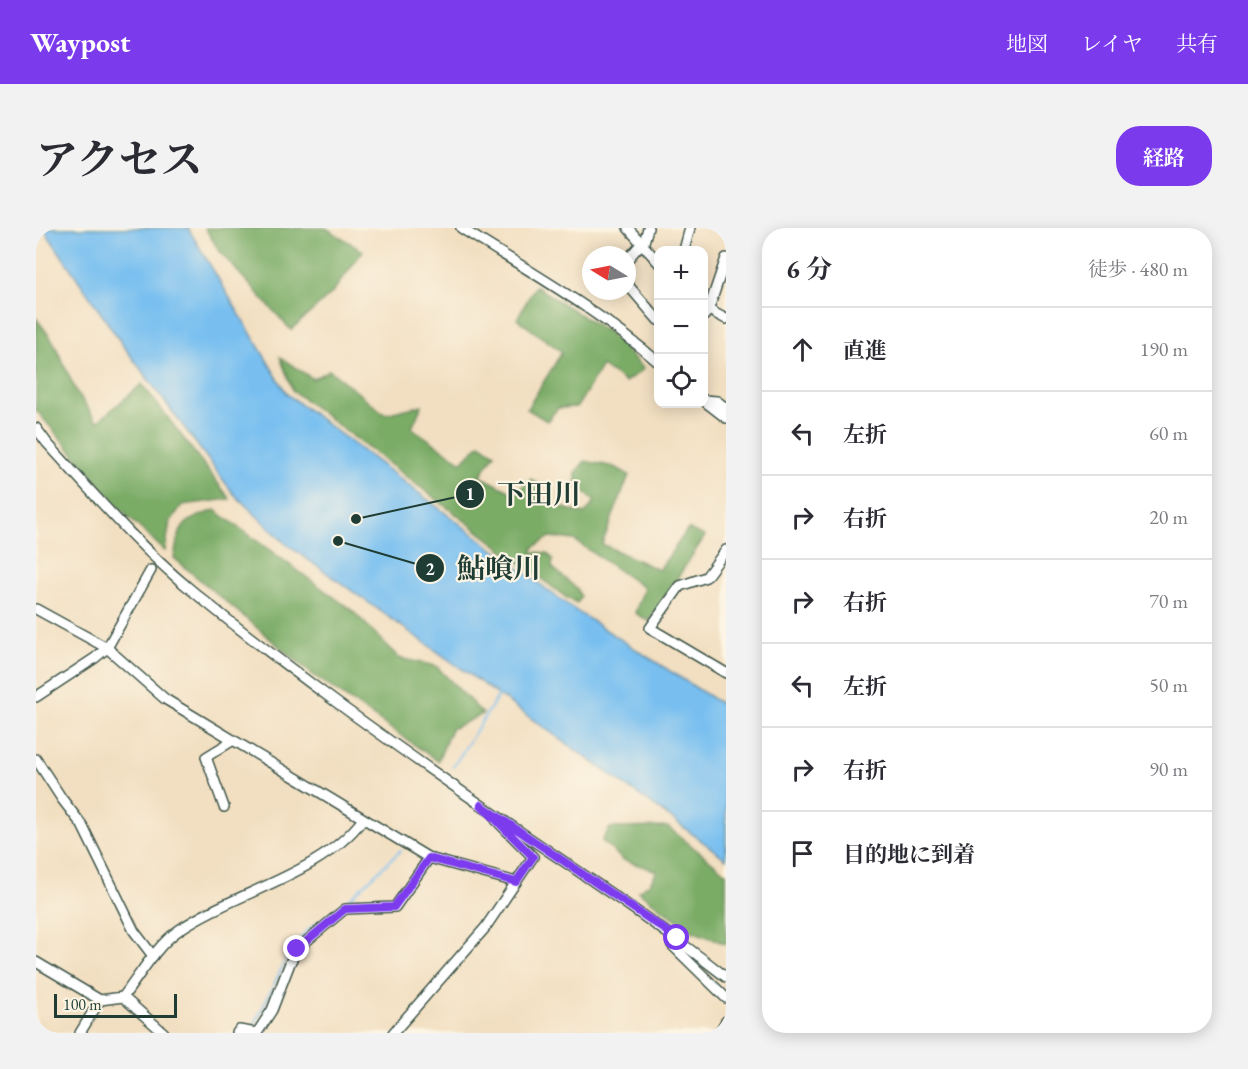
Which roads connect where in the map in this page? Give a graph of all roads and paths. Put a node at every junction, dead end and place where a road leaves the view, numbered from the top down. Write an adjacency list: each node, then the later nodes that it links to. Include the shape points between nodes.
1 (461, 228): 15 (street, via 570,298)
2 (628, 228): 5 (street)
3 (648, 228): 5 (street)
4 (690, 228): 6 (street)
5 (642, 245): 7 (street); 8 (street)
6 (685, 246)
7 (636, 251)
8 (654, 258)
9 (726, 258): 11 (street)
10 (636, 294): 13 (street)
11 (708, 303)
12 (708, 312): 14 (street)
13 (654, 315)
14 (726, 320)
15 (654, 358)
16 (708, 400): 18 (street)
17 (708, 403): 19 (street)
18 (726, 408)
19 (726, 418)
20 (36, 428): 29 (street, via 127,530 189,588 305,680)
21 (726, 550): 25 (street, via 706,577 680,586 650,628)
22 (151, 570): 24 (street)
23 (36, 609): 24 (street)
24 (107, 648): 26 (street); 27 (street, via 165,699)
25 (726, 673)
26 (36, 698)
27 (232, 741): 30 (street, via 206,757); 31 (street)
28 (36, 759): 35 (street, via 82,825 134,931)
29 (481, 805): 33 (street, via 533,857); 34 (street)
30 (224, 807)
31 (363, 819): 32 (street); 35 (street, via 320,858 177,931)
32 (429, 858): 33 (street); 46 (street, via 394,907 345,909 297,949 272,1010)
33 (516, 882): 43 (street, via 485,928)
34 (677, 938): 37 (street); 39 (street, via 672,945)
35 (153, 956): 38 (street)
36 (36, 962): 40 (street)
37 (726, 977)
38 (123, 997): 40 (street); 45 (street)
39 (726, 998)
40 (100, 1000): 44 (street)
41 (726, 1020): 47 (street)
42 (240, 1032): 46 (street)
43 (395, 1032)
44 (80, 1033)
45 (164, 1033)
46 (256, 1033)
47 (719, 1033)

